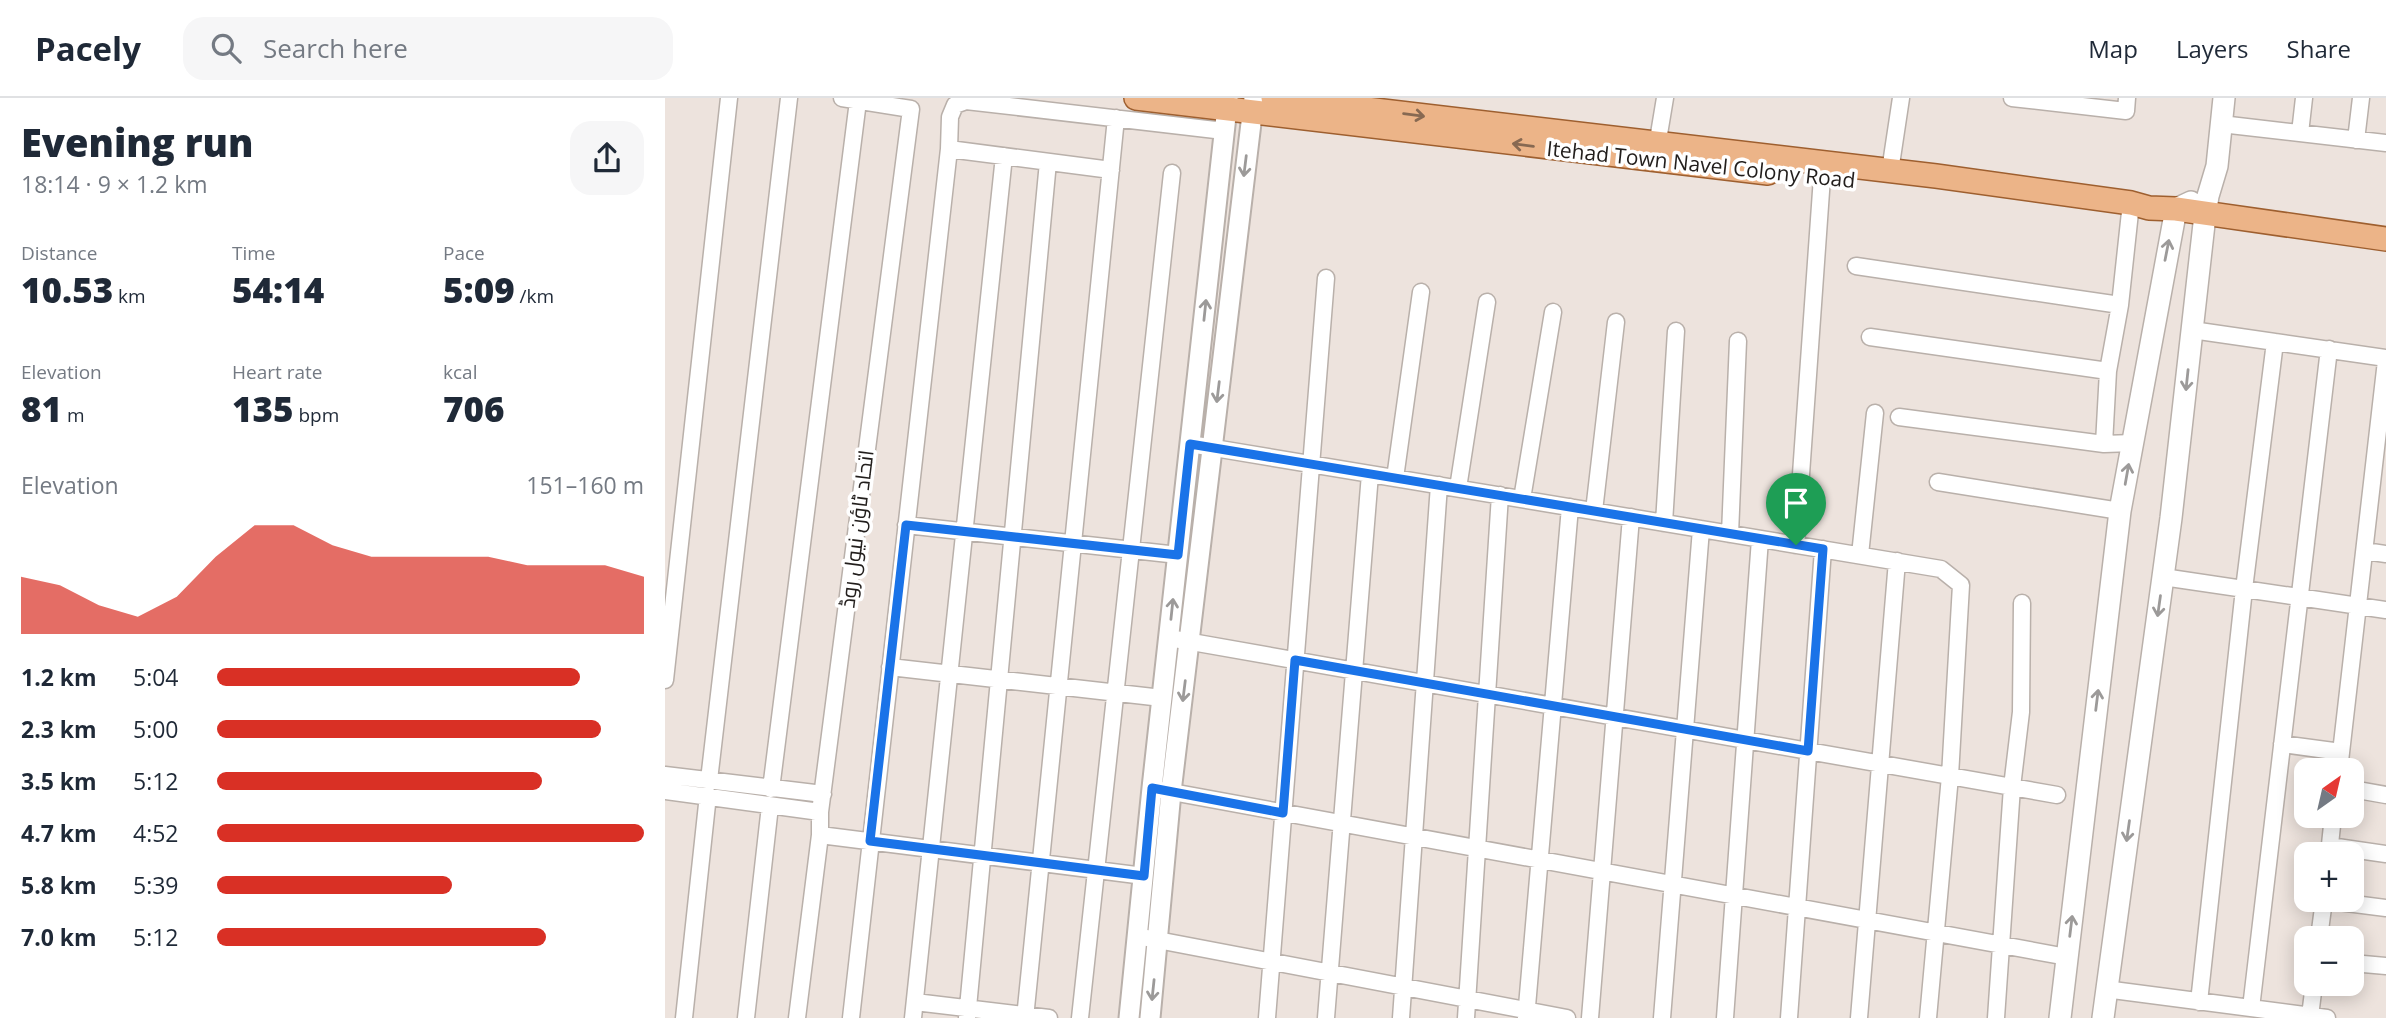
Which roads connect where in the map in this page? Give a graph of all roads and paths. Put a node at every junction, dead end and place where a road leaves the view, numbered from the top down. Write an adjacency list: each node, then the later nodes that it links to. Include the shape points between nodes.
1 (729, 98): 96 (street)
2 (789, 98): 114 (street)
3 (1136, 98): 14 (main road, Itehad Town Navel Colony Road)
4 (1273, 98): 21 (main road, Itehad Town Navel Colony Road, one-way to 21)
5 (1665, 98): 21 (street)
6 (1901, 98): 26 (street)
7 (2012, 98): 8 (street, via 2126,111)
8 (2127, 98)
9 (2224, 98): 16 (main road)
10 (2304, 98): 17 (street)
11 (2361, 98): 18 (street)
12 (850, 99): 115 (street); 119 (street, اتحاد ٹاؤن نیول روڈ, via 911,109)
13 (1253, 105): 14 (main road, Itehad Town Navel Colony Road); 21 (main road, Itehad Town Navel Colony Road, one-way to 13); 53 (street, one-way to 53)
14 (1226, 112): 15 (street); 51 (street, one-way to 14)
15 (1116, 118): 20 (street, via 966,101 955,105 950,117); 24 (street)
16 (2221, 124): 17 (street); 28 (main road, via 2217,166)
17 (2300, 134): 18 (street)
18 (2356, 140): 19 (street)
19 (2386, 144)
20 (949, 149): 22 (street); 68 (street)
21 (1656, 153): 25 (main road, Itehad Town Navel Colony Road)
22 (1004, 156): 23 (street); 70 (street)
23 (1048, 162): 24 (street); 72 (street)
24 (1111, 170): 74 (street)
25 (1822, 171): 26 (main road, Itehad Town Navel Colony Road); 29 (main road, Itehad Town Navel Colony Road); 75 (street)
26 (1890, 171): 29 (main road, Itehad Town Navel Colony Road)
27 (1172, 173): 77 (street)
28 (2206, 205): 30 (main road, Itehad Town Navel Colony Road); 31 (main road, Itehad Town Navel Colony Road); 39 (main road)
29 (2136, 209): 30 (main road, Itehad Town Navel Colony Road); 36 (street)
30 (2176, 209): 50 (main road, one-way to 30)
31 (2386, 239)
32 (1856, 266): 36 (street)
33 (1326, 278): 54 (street)
34 (1421, 292): 56 (street)
35 (1487, 302): 59 (street)
36 (2120, 305): 46 (street)
37 (1552, 312): 62 (street)
38 (1616, 322): 64 (street)
39 (2192, 330): 43 (street); 83 (main road, one-way to 83)
40 (1677, 331): 67 (street)
41 (1870, 337): 46 (street)
42 (1738, 341): 71 (street)
43 (2275, 342): 44 (street); 84 (street)
44 (2329, 349): 45 (street); 85 (street)
45 (2386, 359): 49 (street)
46 (2108, 370): 52 (street)
47 (1875, 413): 81 (street)
48 (1899, 416): 52 (street)
49 (2382, 430): 60 (street)
50 (2133, 443): 52 (street); 65 (main road, one-way to 50)
51 (1190, 444): 53 (street); 80 (street)
52 (2104, 444)
53 (1212, 447): 54 (street); 90 (street)
54 (1311, 464): 55 (street); 91 (street)
55 (1370, 474): 56 (street); 93 (street)
56 (1395, 478): 58 (street)
57 (1938, 482): 65 (street)
58 (1439, 485): 59 (street); 97 (street)
59 (1458, 488): 61 (street)
60 (2379, 491): 78 (street)
61 (1500, 495): 62 (street); 100 (street)
62 (1523, 499): 63 (street)
63 (1570, 507): 64 (street); 102 (street)
64 (1594, 511): 66 (street)
65 (2120, 511): 149 (main road, one-way to 65)
66 (1631, 517): 67 (street); 103 (street)
67 (1664, 523): 69 (street)
68 (906, 525): 70 (street); 92 (street)
69 (1701, 529): 71 (street); 104 (street)
70 (965, 532): 72 (street); 94 (street)
71 (1730, 534): 73 (street)
72 (1013, 537): 74 (street); 95 (street)
73 (1760, 538): 75 (street); 105 (street)
74 (1074, 543): 77 (street); 98 (street)
75 (1796, 545): 76 (street)
76 (1823, 549): 81 (street); 107 (street)
77 (1131, 550): 80 (street); 99 (street)
78 (2365, 551): 79 (street); 87 (street)
79 (2386, 554)
80 (1178, 555): 89 (street, one-way to 80)
81 (1860, 555): 82 (street)
82 (1897, 561): 110 (street); 112 (street, via 1941,569 1961,585)
83 (2163, 577): 84 (street); 155 (main road, one-way to 155)
84 (2244, 589): 85 (street); 158 (street)
85 (2300, 597): 87 (street); 106 (street)
86 (2022, 603): 113 (street, via 2021,712)
87 (2358, 606): 88 (street); 108 (street)
88 (2386, 610)
89 (1169, 638): 90 (street); 101 (street)
90 (1190, 642): 91 (street); 116 (street, one-way to 116)
91 (1295, 660): 93 (street); 124 (street)
92 (890, 667): 94 (street); 128 (street)
93 (1354, 671): 97 (street); 125 (street)
94 (950, 674): 95 (street); 130 (street)
95 (1000, 679): 98 (street); 133 (street)
96 (665, 680)
97 (1425, 683): 100 (street); 127 (street)
98 (1060, 686): 99 (street); 135 (street)
99 (1115, 692): 101 (street); 136 (street)
100 (1487, 694): 102 (street); 129 (street)
101 (1162, 698): 116 (street)
102 (1553, 706): 103 (street); 134 (street)
103 (1615, 717): 104 (street); 137 (street)
104 (1685, 729): 105 (street); 139 (street)
105 (1746, 740): 107 (street); 140 (street)
106 (2282, 744): 108 (street); 159 (street)
107 (1808, 751): 110 (street); 142 (street)
108 (2341, 752): 109 (street)
109 (2340, 758)
110 (1880, 764): 112 (street); 144 (street)
111 (665, 775): 114 (street)
112 (1950, 776): 113 (street); 145 (street)
113 (2012, 787): 120 (street); 148 (street)
114 (708, 788): 115 (street); 117 (street); 122 (street); 165 (street)
115 (771, 789): 119 (street)
116 (1161, 790): 124 (street); 138 (street); 147 (street)
117 (665, 791)
118 (2364, 791): 121 (street)
119 (823, 794): 123 (street, اتحاد ٹاؤن نیول روڈ)
120 (2057, 795)
121 (2386, 795)
122 (770, 806): 123 (street); 166 (street)
123 (820, 811): 126 (street, اتحاد ٹاؤن نیول روڈ)
124 (1283, 813): 125 (street); 150 (street)
125 (1342, 824): 127 (street); 153 (street)
126 (820, 835): 128 (street); 167 (street, اتحاد ٹاؤن نیول روڈ)
127 (1413, 837): 129 (street); 154 (street)
128 (870, 841): 130 (street); 168 (street)
129 (1477, 848): 134 (street); 157 (street)
130 (931, 850): 133 (street); 160 (street)
131 (2364, 852): 132 (street)
132 (2386, 854)
133 (983, 856): 135 (street); 161 (street)
134 (1539, 860): 137 (street); 162 (street)
135 (1043, 864): 136 (street); 164 (street)
136 (1096, 871): 138 (street); 170 (street)
137 (1602, 872): 139 (street); 178 (street)
138 (1144, 876): 146 (street)
139 (1673, 885): 140 (street); 179 (street)
140 (1734, 896): 142 (street); 180 (street)
141 (2364, 905): 143 (street)
142 (1797, 907): 144 (street); 181 (street)
143 (2386, 908)
144 (1867, 920): 145 (street); 182 (street)
145 (1935, 933): 148 (street); 183 (street)
146 (1138, 936): 147 (street); 171 (street)
147 (1158, 940): 150 (street); 172 (street, one-way to 172)
148 (2001, 945): 149 (street); 184 (street)
149 (2067, 957): 185 (main road)
150 (1271, 961): 153 (street); 173 (street)
151 (2364, 964): 152 (street)
152 (2386, 966)
153 (1330, 973): 154 (street); 174 (street)
154 (1403, 987): 157 (street); 175 (street)
155 (2105, 989): 158 (street); 186 (main road)
156 (2312, 996): 163 (street)
157 (1468, 999): 162 (street); 176 (street)
158 (2199, 1002): 159 (street)
159 (2251, 1008): 163 (street)
160 (914, 1010): 161 (street)
161 (967, 1012): 164 (street)
162 (1527, 1014): 177 (street)
163 (2310, 1016): 187 (street)
164 (1025, 1017): 169 (street)
165 (684, 1018)
166 (746, 1018)
167 (797, 1018)
168 (851, 1018)
169 (1049, 1018)
170 (1080, 1018)
171 (1129, 1018)
172 (1150, 1018)
173 (1267, 1018)
174 (1326, 1018)
175 (1401, 1018)
176 (1466, 1018)
177 (1567, 1018)
178 (1590, 1018)
179 (1662, 1018)
180 (1725, 1018)
181 (1789, 1018)
182 (1859, 1018)
183 (1928, 1018)
184 (1996, 1018)
185 (2060, 1018)
186 (2103, 1018)
187 (2327, 1018)

